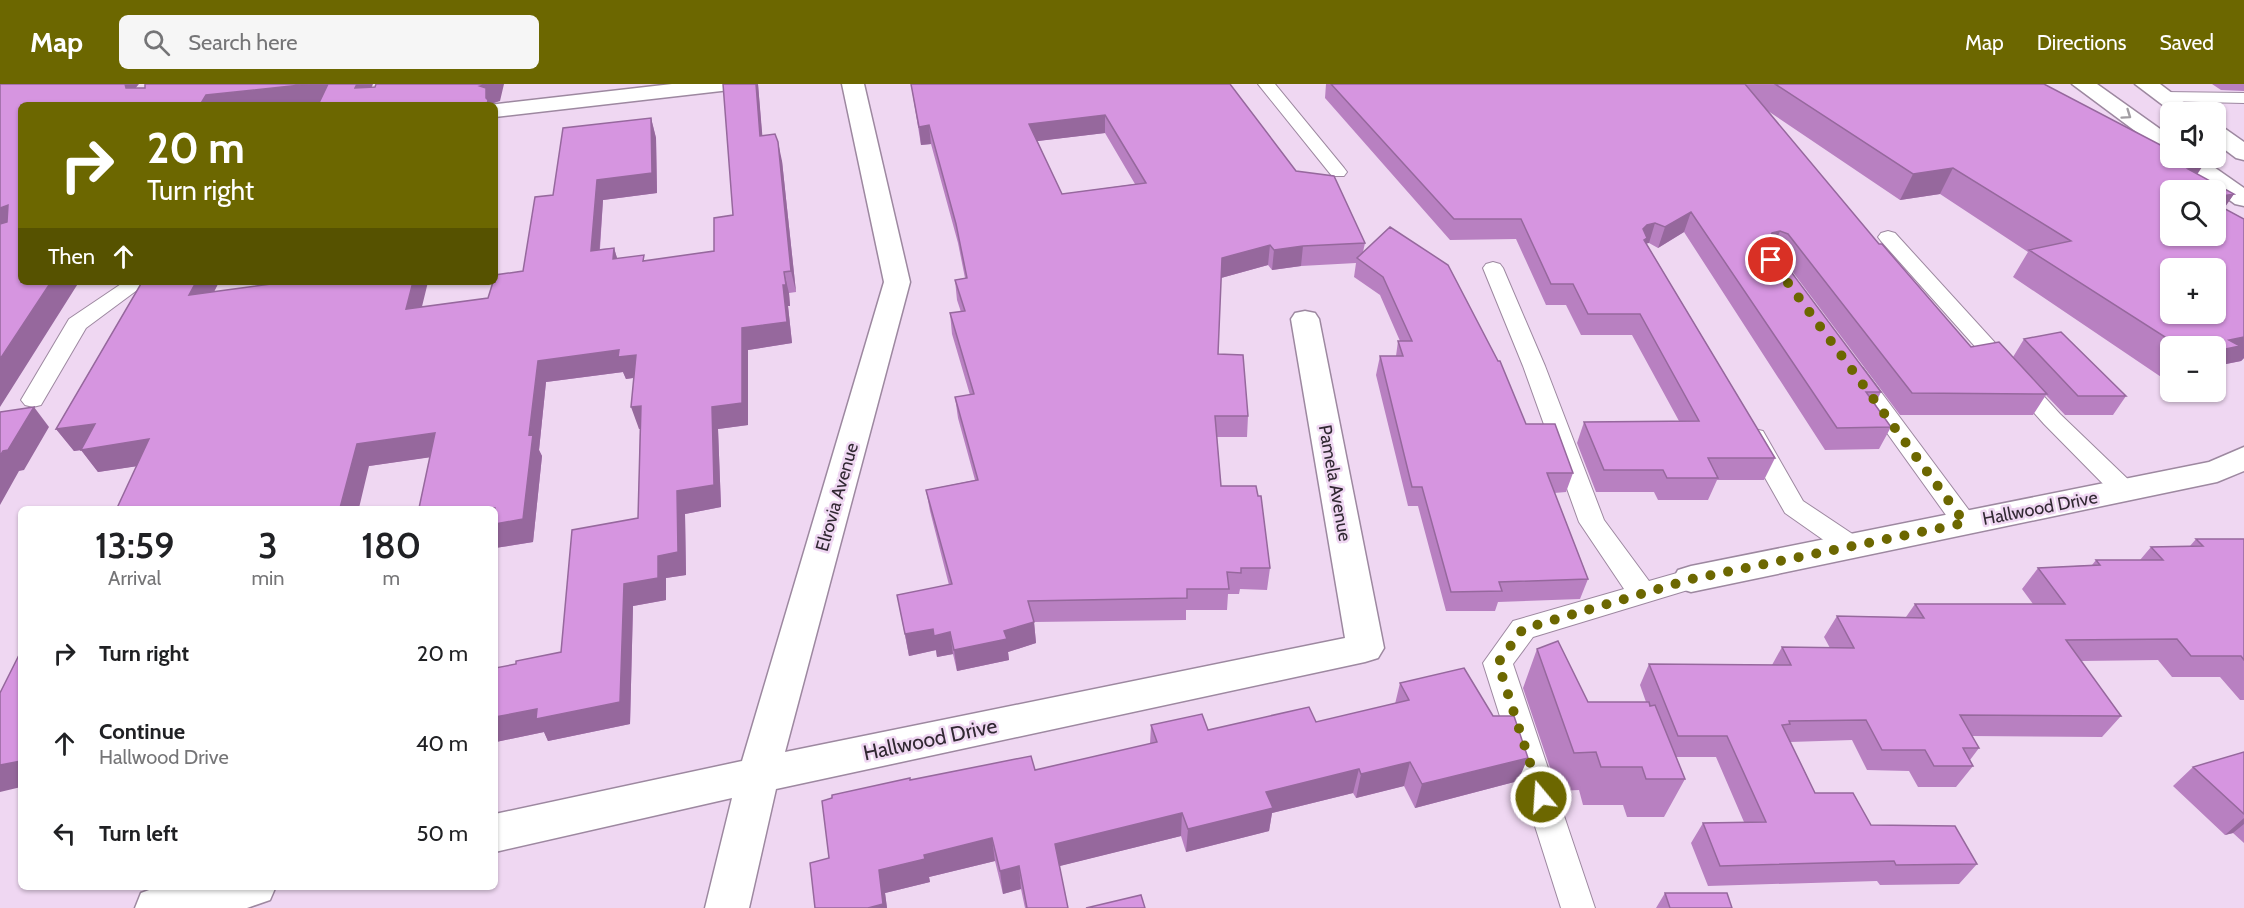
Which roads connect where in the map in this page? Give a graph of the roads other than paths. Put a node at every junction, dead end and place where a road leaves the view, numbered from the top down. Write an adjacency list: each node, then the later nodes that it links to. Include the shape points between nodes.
1 (730, 84): 8 (street)
2 (853, 84): 29 (street, Elrovia Avenue, via 897,282)
3 (1266, 84): 13 (lane)
4 (2083, 84): 9 (street, one-way to 9)
5 (2155, 90): 6 (lane); 7 (street)
6 (2244, 98)
7 (2172, 102)
8 (498, 110)
9 (2160, 139)
10 (2226, 140): 11 (street)
11 (2244, 153)
12 (2201, 168): 14 (street)
13 (1338, 172)
14 (2244, 199)
15 (1888, 237): 23 (lane, via 2052,419)
16 (1493, 268): 27 (lane, via 1592,522)
17 (134, 285): 20 (lane, via 77,324)
18 (1305, 319): 28 (street, Pamela Avenue)
19 (1840, 354): 24 (lane)
20 (33, 400)
21 (1741, 415): 25 (lane, via 1794,507)
22 (2244, 458): 23 (street, Hallwood Drive, via 2217,471)
23 (2125, 490): 24 (street, Hallwood Drive)
24 (1965, 523): 25 (street, Hallwood Drive)
25 (1851, 546): 26 (street, Hallwood Drive)
26 (1692, 579): 27 (lane)
27 (1642, 593): 34 (lane, via 1523,629 1498,663)
28 (1365, 648): 29 (street, Hallwood Drive)
29 (758, 775): 30 (street, Hallwood Drive); 33 (street, Elrovia Avenue)
30 (498, 832)
31 (236, 890): 32 (street)
32 (157, 908)
33 (727, 908)
34 (1578, 908)

